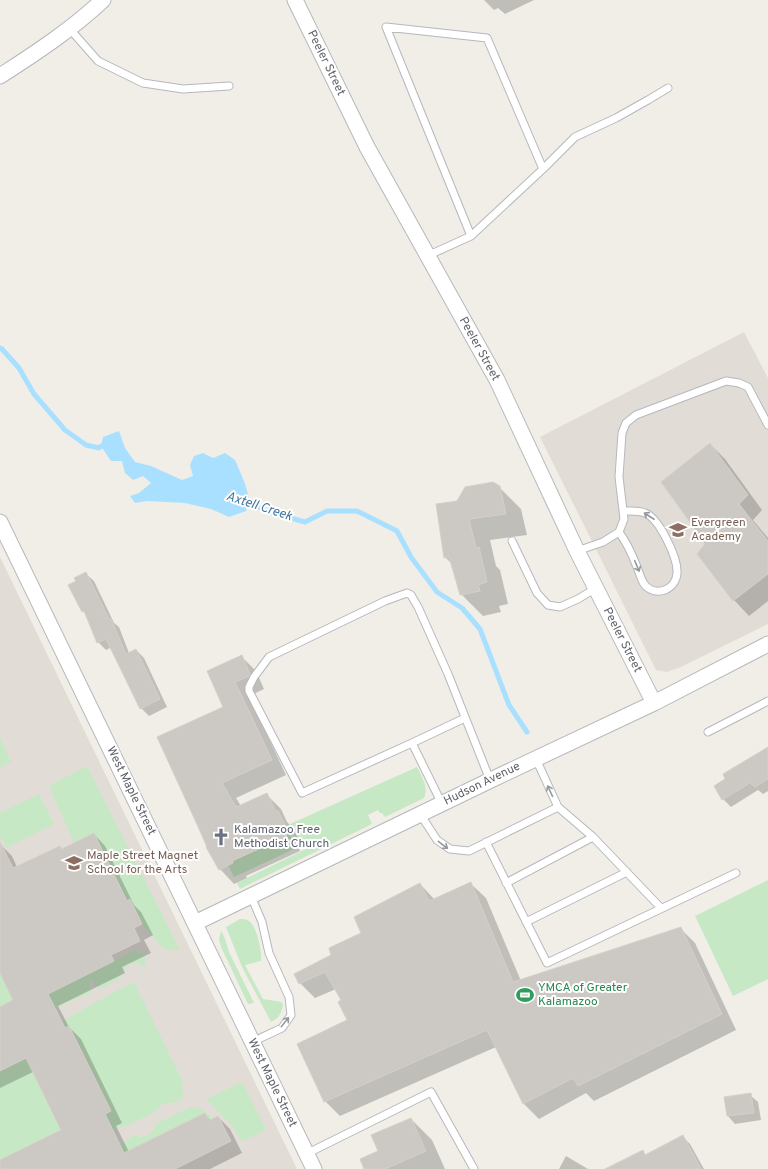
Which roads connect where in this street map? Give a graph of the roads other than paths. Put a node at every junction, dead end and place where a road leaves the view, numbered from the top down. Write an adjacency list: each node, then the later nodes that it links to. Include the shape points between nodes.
1 (103, 0): 3 (street)
2 (295, 0): 9 (street, Peeler Street, via 367,147)
3 (69, 28): 4 (street); 5 (lane, via 98,60 143,83 183,89)
4 (0, 76)
5 (229, 86)
6 (668, 88): 7 (lane, via 616,118 575,137)
7 (543, 169): 8 (lane); 8 (lane, via 487,38 386,27)
8 (471, 236): 9 (lane)
9 (427, 256): 15 (street, Peeler Street, via 497,380)
10 (768, 425): 11 (lane, via 748,388 739,383 726,381 636,415 626,423 622,433 619,477)
11 (624, 511): 13 (lane); 13 (lane, one-way to 11, via 644,583 651,590 661,591 670,588 677,572 675,562 656,521 645,513)
12 (0, 522): 36 (street, West Maple Street)
13 (619, 532): 15 (lane, via 604,542)
14 (512, 541): 16 (lane, via 537,593 548,605 560,607)
15 (577, 551): 16 (street, Peeler Street)
16 (596, 588): 19 (street, Peeler Street)
17 (768, 644): 19 (street, Hudson Avenue)
18 (768, 701): 21 (lane)
19 (654, 703): 23 (street, Hudson Avenue)
20 (465, 718): 22 (lane); 22 (lane, via 418,607 407,593 269,657 249,687 302,793); 24 (lane)
21 (708, 732)
22 (412, 743): 25 (lane)
23 (536, 759): 24 (street, Hudson Avenue); 26 (lane, one-way to 23)
24 (490, 780): 25 (street, Hudson Avenue)
25 (442, 804): 27 (street, Hudson Avenue)
26 (558, 807): 28 (lane); 29 (lane)
27 (420, 814): 29 (lane, one-way to 29, via 438,840 450,850 469,851); 33 (street, Hudson Avenue)
28 (593, 837): 30 (lane); 32 (lane)
29 (486, 842): 32 (lane)
30 (627, 872): 34 (lane); 35 (lane)
31 (736, 873): 34 (lane)
32 (506, 883): 35 (lane)
33 (251, 896): 36 (street, Hudson Avenue); 37 (lane, one-way to 33, via 282,1028 291,1015 289,997 269,953 262,922)
34 (661, 908): 35 (lane, via 547,963)
35 (526, 922)
36 (195, 923): 37 (street, West Maple Street)
37 (252, 1042): 38 (street, West Maple Street)
38 (306, 1154): 39 (street, West Maple Street); 40 (lane, via 431,1092)
39 (314, 1169)
40 (474, 1169)

